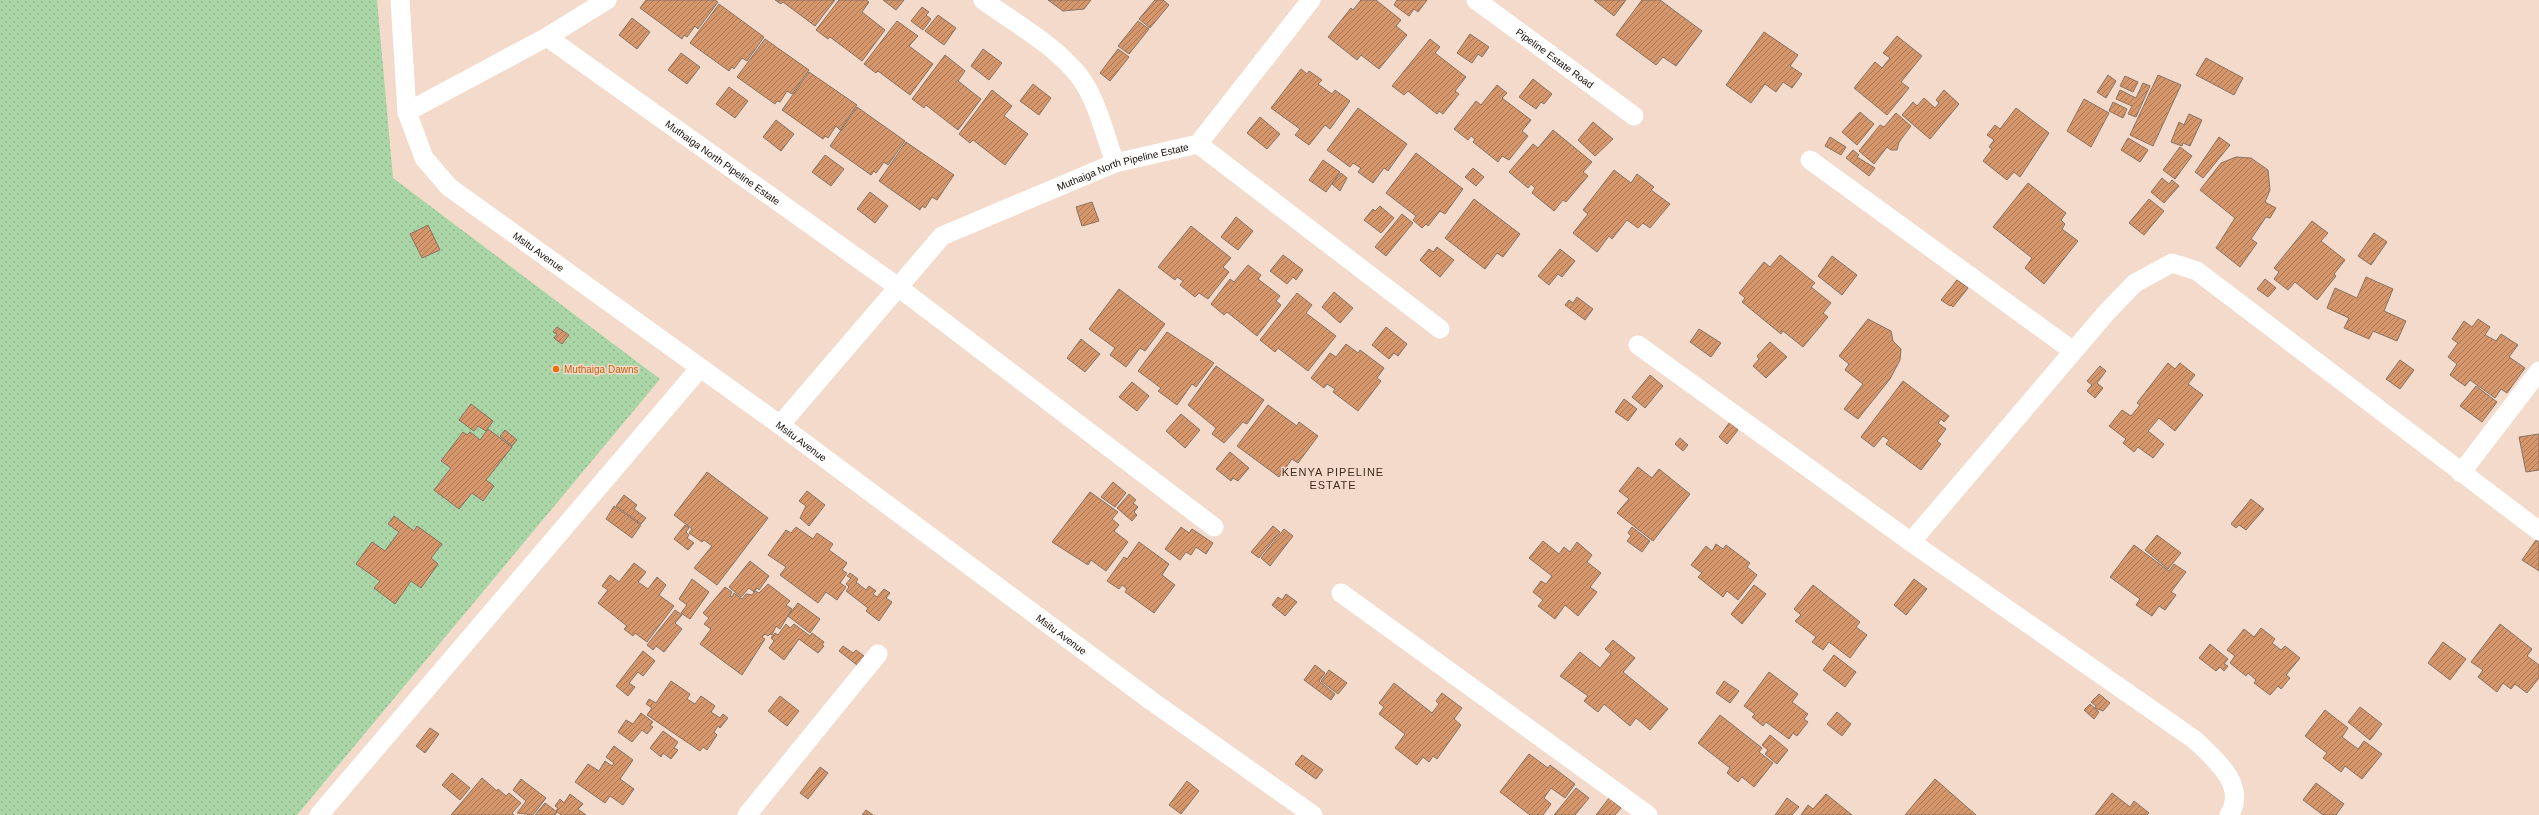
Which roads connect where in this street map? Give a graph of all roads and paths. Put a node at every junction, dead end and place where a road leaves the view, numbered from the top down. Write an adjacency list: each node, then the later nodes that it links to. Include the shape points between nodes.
1 (400, 0): 7 (street, Msitu Avenue)
2 (607, 0): 6 (street)
3 (983, 0): 11 (street, via 1049,48 1075,71 1090,97)
4 (1311, 0): 9 (street, Muthaiga North Pipeline Estate)
5 (1476, 0): 8 (street, Pipeline Estate Road)
6 (547, 37): 7 (street); 12 (street, Muthaiga North Pipeline Estate)
7 (407, 112): 16 (street, Msitu Avenue, via 424,158 450,187)
8 (1634, 116)
9 (1198, 144): 11 (street, Muthaiga North Pipeline Estate); 13 (street)
10 (1810, 160): 15 (street)
11 (1115, 163): 12 (street, Muthaiga North Pipeline Estate, via 942,236)
12 (898, 287): 18 (street, Muthaiga North Pipeline Estate); 20 (street, Muthaiga North Pipeline Estate)
13 (1440, 330)
14 (1638, 345): 22 (street)
15 (2073, 350): 19 (street, via 2135,283 2172,263 2197,271); 22 (street)
16 (700, 368): 18 (street, Msitu Avenue); 25 (street)
17 (2539, 371): 19 (street)
18 (780, 425): 27 (street, Msitu Avenue, via 1153,702)
19 (2461, 473): 21 (street)
20 (1214, 527)
21 (2539, 531)
22 (1911, 542): 29 (street, via 2195,740 2219,763 2233,784 2234,802)
23 (1340, 593): 28 (street)
24 (878, 654): 26 (street)
25 (319, 815)
26 (748, 815)
27 (1313, 815)
28 (1648, 815)
29 (2230, 815)

